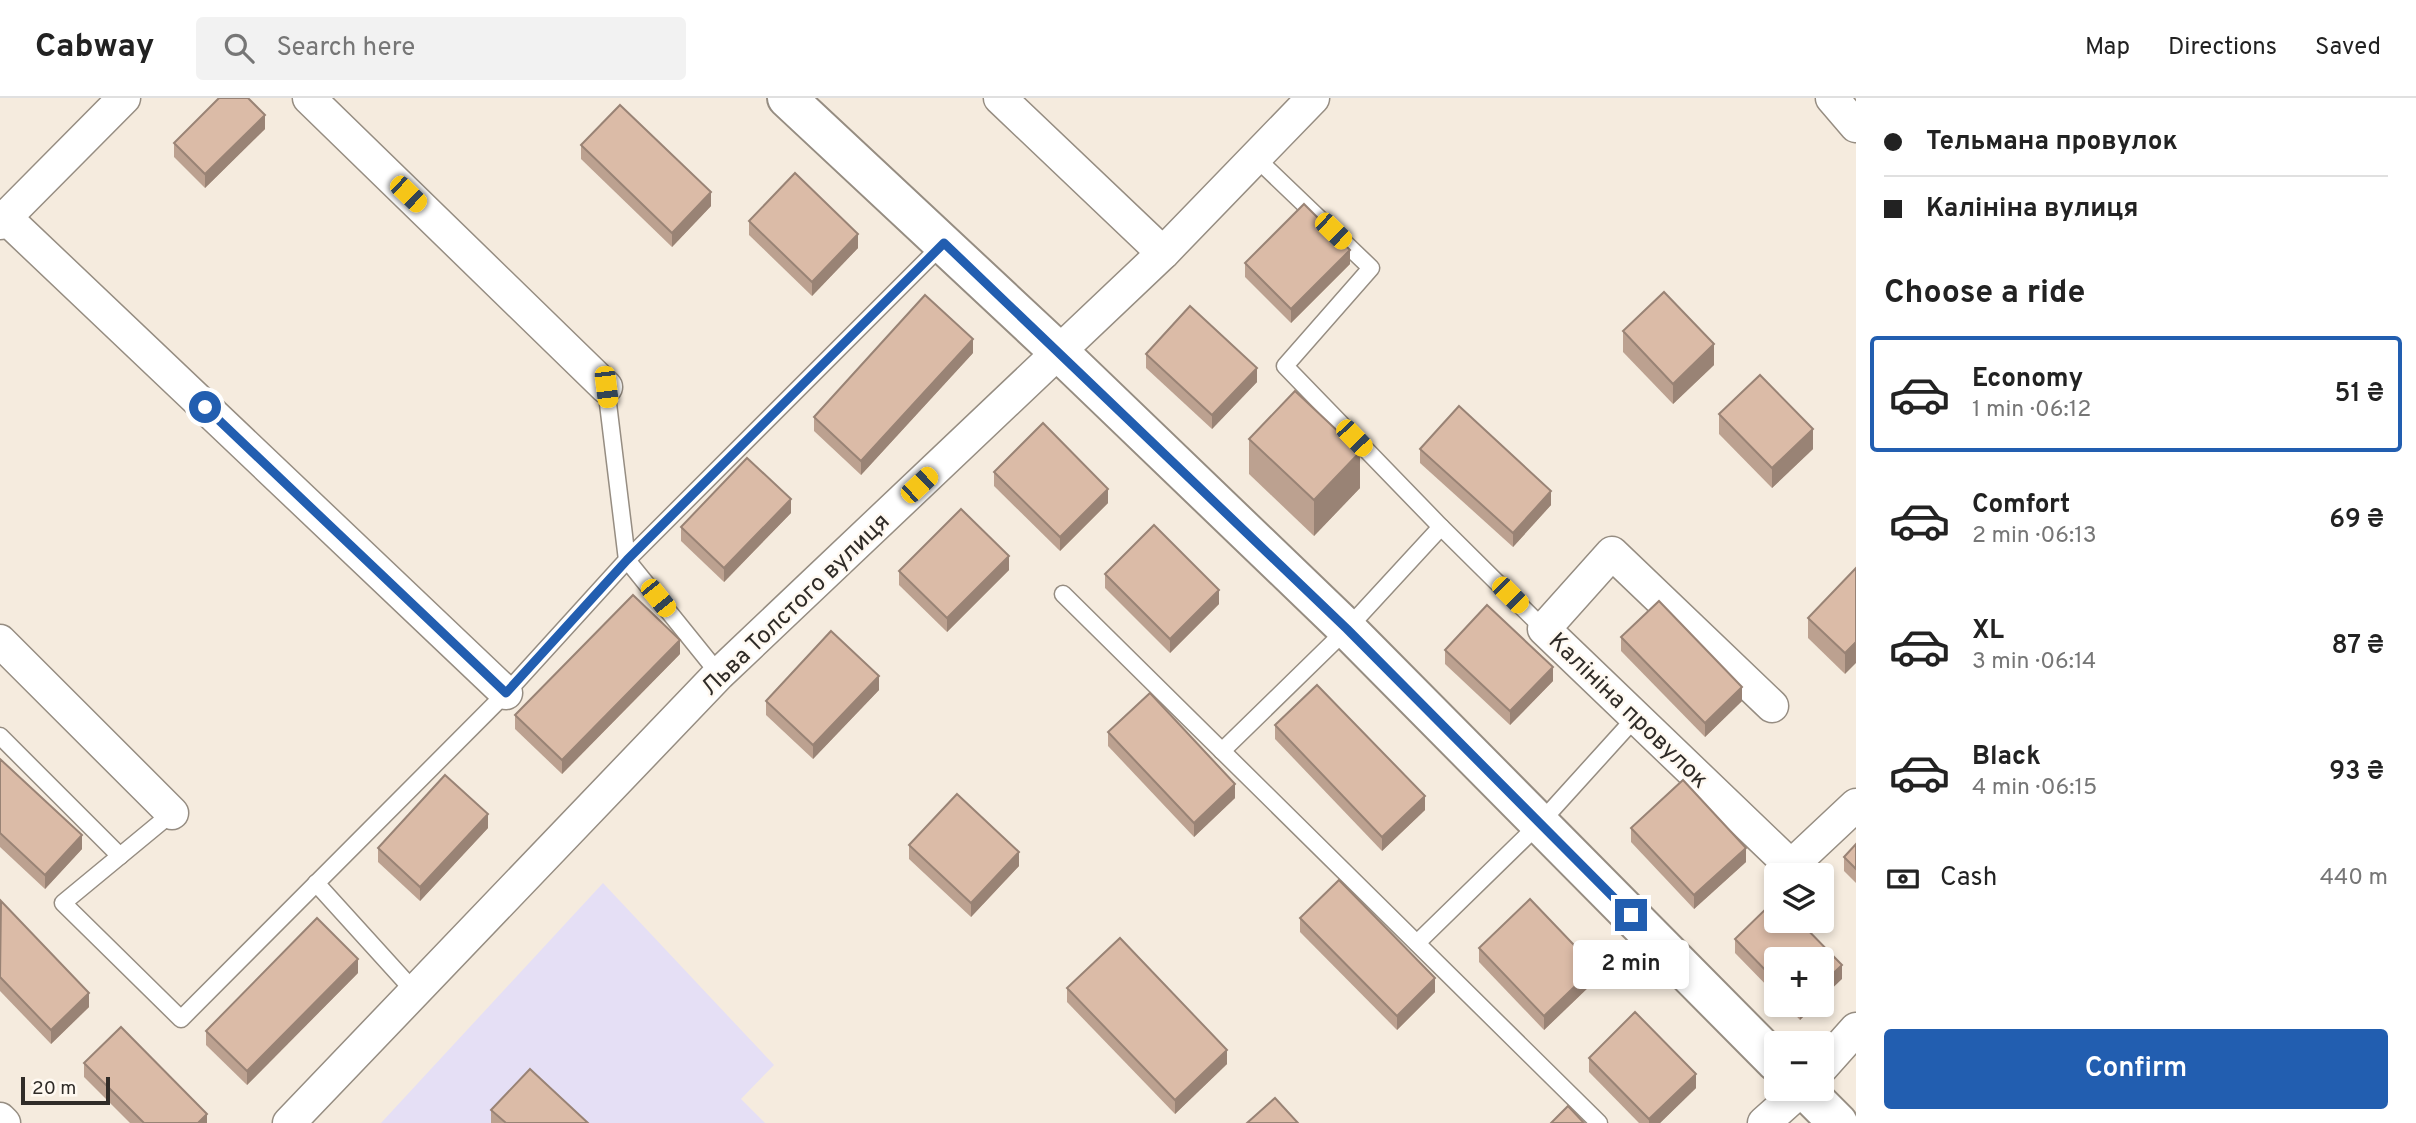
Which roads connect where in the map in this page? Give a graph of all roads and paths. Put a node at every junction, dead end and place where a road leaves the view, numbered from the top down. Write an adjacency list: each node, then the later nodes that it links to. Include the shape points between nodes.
1 (124, 98): 9 (street)
2 (309, 98): 13 (street)
3 (787, 98): 10 (street)
4 (1000, 98): 11 (street)
5 (1313, 98): 8 (street, Льва Толстого вулиця)
6 (1832, 98): 7 (street)
7 (1856, 126)
8 (1255, 157): 11 (street, Льва Толстого вулиця); 14 (lane, via 1371,268 1285,366)
9 (3, 220): 21 (street)
10 (944, 243): 12 (street); 15 (lane)
11 (1163, 253): 12 (street, Льва Толстого вулиця)
12 (1060, 353): 17 (street); 20 (street, Льва Толстого вулиця)
13 (606, 387): 15 (lane)
14 (1441, 527): 17 (lane); 18 (lane)
15 (627, 560): 20 (lane); 21 (lane)
16 (1063, 594): 25 (lane)
17 (1347, 629): 25 (lane); 28 (street)
18 (1544, 629): 22 (street, Калініна провулок, via 1612,553); 23 (street, Калініна провулок)
19 (2, 647): 27 (street)
20 (719, 674): 32 (street, Льва Толстого вулиця)
21 (506, 693): 30 (lane)
22 (1772, 706)
23 (1636, 717): 26 (street, Калініна провулок, via 1791,866); 28 (lane)
24 (0, 736): 29 (lane)
25 (1222, 751): 31 (lane)
26 (1856, 805)
27 (172, 813): 29 (lane)
28 (1540, 823): 31 (lane); 34 (street)
29 (120, 856): 30 (lane, via 63,903 181,1019)
30 (316, 884): 32 (lane)
31 (1417, 943): 41 (lane)
32 (414, 991): 40 (street, Льва Толстого вулиця)
33 (1856, 1029): 35 (street)
34 (1764, 1050)
35 (1834, 1054)
36 (1790, 1101): 42 (street)
37 (1815, 1101): 43 (street)
38 (0, 1119): 39 (street)
39 (4, 1123)
40 (289, 1123)
41 (1599, 1123)
42 (1765, 1123)
43 (1838, 1123)

